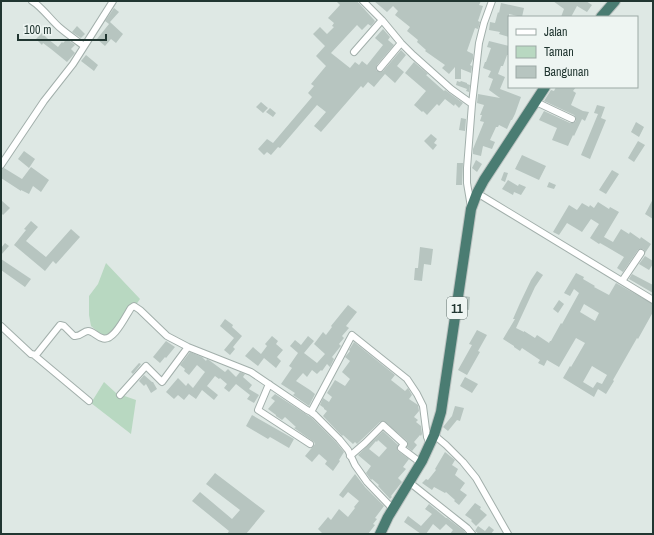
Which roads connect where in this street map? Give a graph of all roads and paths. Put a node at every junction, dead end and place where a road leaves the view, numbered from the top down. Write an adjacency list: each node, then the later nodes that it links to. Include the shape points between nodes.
1 (32, 1): 9 (street, via 61,29)
2 (113, 1): 9 (street)
3 (363, 1): 7 (street)
4 (492, 1): 14 (street, via 479,43)
5 (615, 1): 6 (highway)
6 (602, 16)
7 (382, 20): 8 (street); 10 (street)
8 (401, 43): 11 (street); 14 (street, via 441,81)
9 (84, 46): 16 (street)
10 (354, 52)
11 (380, 68)
12 (544, 88): 13 (highway, 11)
13 (536, 102): 15 (street); 17 (highway, 11)
14 (472, 104): 18 (street, via 467,168)
15 (572, 119)
16 (1, 165)
17 (477, 193): 18 (highway, 11); 20 (street)
18 (471, 209): 29 (highway, 11, via 441,412)
19 (641, 253): 20 (street)
20 (622, 281): 21 (street)
21 (653, 300)
22 (1, 326): 24 (street)
23 (188, 347): 24 (street, via 164,333 134,306 110,338 101,338 91,331 76,337 60,325); 25 (street, via 251,372); 26 (street, via 162,382 146,366)
24 (34, 355): 27 (street)
25 (269, 384): 28 (street); 30 (street, via 258,410)
26 (120, 396)
27 (89, 401)
28 (311, 412): 29 (street, via 352,335 407,378 422,406 427,437); 31 (street, via 339,439)
29 (432, 440): 32 (highway, 11); 37 (street, via 446,445 476,478)
30 (310, 444)
31 (350, 456): 32 (street, via 383,425 404,444 401,448); 34 (street, via 367,482)
32 (420, 463): 33 (highway, 11)
33 (409, 482): 34 (highway, 11); 36 (street)
34 (393, 509): 35 (highway, 11)
35 (380, 534)
36 (472, 534)
37 (508, 534)

